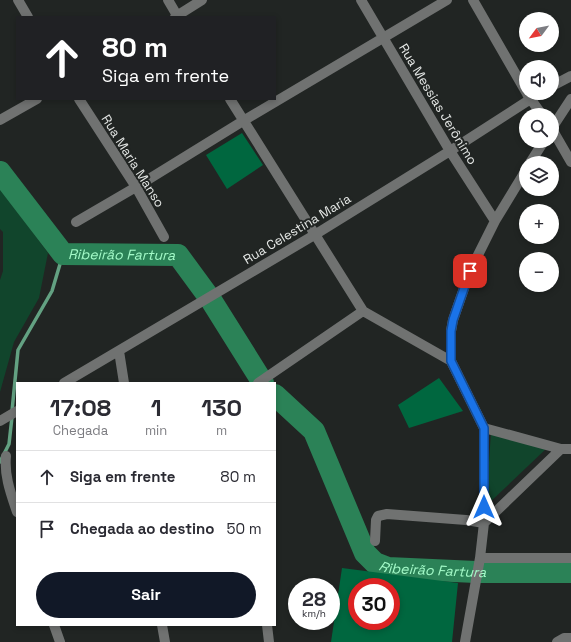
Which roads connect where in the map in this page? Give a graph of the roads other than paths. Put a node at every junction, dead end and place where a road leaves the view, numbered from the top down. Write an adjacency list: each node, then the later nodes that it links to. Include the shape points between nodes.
1 (18, 0): 7 (street)
2 (168, 0): 8 (street)
3 (202, 0): 9 (street)
4 (361, 0): 10 (street, Rua Messias Jerônimo)
5 (447, 0): 10 (street)
6 (473, 0): 12 (street)
7 (27, 16)
8 (176, 16)
9 (178, 16)
10 (383, 38): 21 (street); 23 (street, Rua Messias Jerônimo)
11 (571, 76): 13 (street)
12 (519, 81)
13 (559, 82)
14 (571, 99): 19 (street)
15 (35, 100): 20 (street)
16 (80, 100): 26 (street, Rua Maria Manso)
17 (231, 100): 21 (street)
18 (520, 100): 23 (street, Rua Celestina Maria)
19 (559, 118)
20 (0, 120)
21 (244, 121): 26 (street); 29 (street)
22 (559, 141): 24 (street)
23 (450, 151): 27 (street, Rua Messias Jerônimo); 29 (street, Rua Celestina Maria)
24 (571, 162)
25 (519, 181): 27 (street)
26 (136, 187): 28 (street); 30 (street, Rua Maria Manso)
27 (494, 221): 33 (street, via 460,298 451,331)
28 (76, 222)
29 (316, 234): 31 (street); 32 (street, Rua Celestina Maria)
30 (164, 237)
31 (364, 311): 33 (street); 36 (street)
32 (119, 351): 34 (street, Rua Celestina Maria); 35 (street)
33 (451, 361): 39 (street)
34 (66, 382)
35 (124, 382)
36 (259, 382)
37 (16, 412): 38 (street)
38 (0, 421)
39 (484, 428): 40 (street); 43 (street)
40 (566, 449): 43 (street)
41 (6, 456): 42 (street, via 5,472)
42 (16, 509)
43 (484, 523): 44 (street, via 387,514 378,516 376,520); 46 (street)
44 (375, 541)
45 (571, 558): 46 (street)
46 (479, 561): 54 (street)
47 (54, 626): 51 (street)
48 (162, 626): 52 (street)
49 (267, 626): 53 (street)
50 (571, 638): 55 (street)
51 (60, 642)
52 (165, 642)
53 (269, 642)
54 (465, 642)
55 (557, 642)

